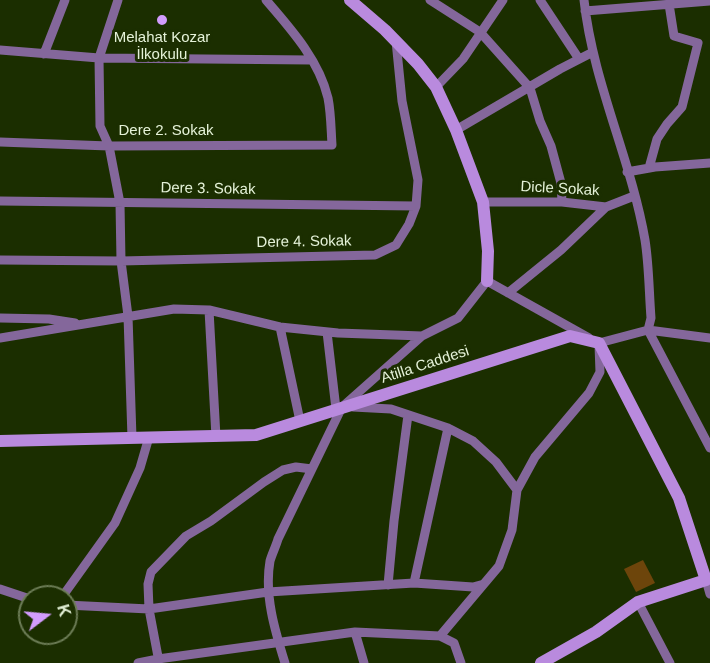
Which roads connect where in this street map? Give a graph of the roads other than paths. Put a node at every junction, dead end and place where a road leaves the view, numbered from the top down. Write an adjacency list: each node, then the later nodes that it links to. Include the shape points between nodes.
1 (65, 0): 16 (street)
2 (118, 0): 17 (street)
3 (266, 0): 19 (street, via 302,41)
4 (350, 0): 13 (street)
5 (430, 0): 12 (street)
6 (503, 0): 12 (street)
7 (540, 0): 18 (street)
8 (584, 0): 11 (street)
9 (710, 1): 10 (street)
10 (669, 4): 11 (street); 26 (street, via 674,36 698,43 682,107 657,139)
11 (585, 11): 15 (street)
12 (480, 32): 20 (street, via 463,59); 21 (street)
13 (396, 42): 20 (street); 33 (street, Dere 4. Sokak, via 402,101 418,180)
14 (0, 50): 16 (street)
15 (593, 52): 18 (street); 27 (street)
16 (44, 54): 17 (street)
17 (99, 58): 19 (street); 24 (street, via 100,126)
18 (579, 59): 21 (street)
19 (311, 60): 24 (street, Dere 2. Sokak, via 328,100 332,145)
20 (436, 87): 22 (street)
21 (530, 88): 22 (street); 31 (street, via 551,146)
22 (456, 130): 30 (street)
23 (0, 142): 24 (street, Dere 2. Sokak)
24 (109, 146): 32 (street)
25 (710, 163): 26 (street)
26 (649, 168): 27 (street)
27 (627, 172): 28 (street)
28 (634, 196): 34 (street, Dicle Sokak); 44 (street, via 645,241 651,318)
29 (0, 201): 32 (street, Dere 3. Sokak)
30 (483, 202): 31 (street, Dicle Sokak); 37 (street)
31 (562, 202): 34 (street, Dicle Sokak)
32 (120, 203): 33 (street, Dere 3. Sokak); 36 (street)
33 (416, 206): 36 (street, Dere 4. Sokak, via 396,245 375,255)
34 (606, 207): 38 (street)
35 (0, 260): 36 (street, Dere 4. Sokak)
36 (121, 261): 40 (street)
37 (487, 282): 38 (street); 46 (street, via 458,318)
38 (508, 293): 49 (street)
39 (209, 310): 40 (street, via 174,309); 43 (street); 55 (street)
40 (128, 316): 42 (street); 56 (street)
41 (0, 318): 42 (street)
42 (83, 324): 47 (street)
43 (280, 327): 45 (street); 52 (street)
44 (648, 330): 48 (street); 49 (street); 58 (street)
45 (327, 332): 46 (street); 50 (street)
46 (423, 336): 50 (street)
47 (0, 338)
48 (710, 338)
49 (599, 343): 50 (street, Atilla Caddesi, via 570,336); 60 (street, via 600,372 589,393 535,457); 61 (street, via 679,498)
50 (339, 408): 51 (street, via 392,409); 52 (street, Atilla Caddesi); 59 (street)
51 (408, 416): 53 (street); 65 (street)
52 (300, 422): 55 (street, Atilla Caddesi, via 256,435)
53 (448, 428): 60 (street, via 473,441 496,462); 62 (street)
54 (149, 437): 55 (street, Atilla Caddesi); 56 (street, Atilla Caddesi); 64 (street, via 140,468 115,523)
55 (216, 437)
56 (132, 438): 57 (street, Atilla Caddesi)
57 (0, 441)
58 (710, 448)
59 (312, 469): 67 (street, via 270,561); 72 (street, via 283,470 186,536 151,572)
60 (517, 490): 63 (street, via 512,530 499,566)
61 (706, 580): 68 (street); 70 (street)
62 (414, 583): 63 (street); 65 (street)
63 (484, 584): 74 (street)
64 (71, 585)
65 (388, 585): 67 (street)
66 (0, 589): 69 (street)
67 (268, 592): 72 (street); 75 (street)
68 (710, 594)
69 (18, 595)
70 (638, 602): 77 (street); 85 (street)
71 (78, 606): 72 (street)
72 (149, 609): 78 (street)
73 (355, 632): 74 (street); 75 (street); 82 (street)
74 (440, 636): 83 (street, via 454,643)
75 (279, 643): 76 (street); 81 (street)
76 (203, 652): 78 (street); 80 (street)
77 (560, 658): 84 (street)
78 (158, 661): 79 (street)
79 (138, 663)
80 (206, 663)
81 (285, 663)
82 (364, 663)
83 (461, 663)
84 (541, 663)
85 (670, 663)

